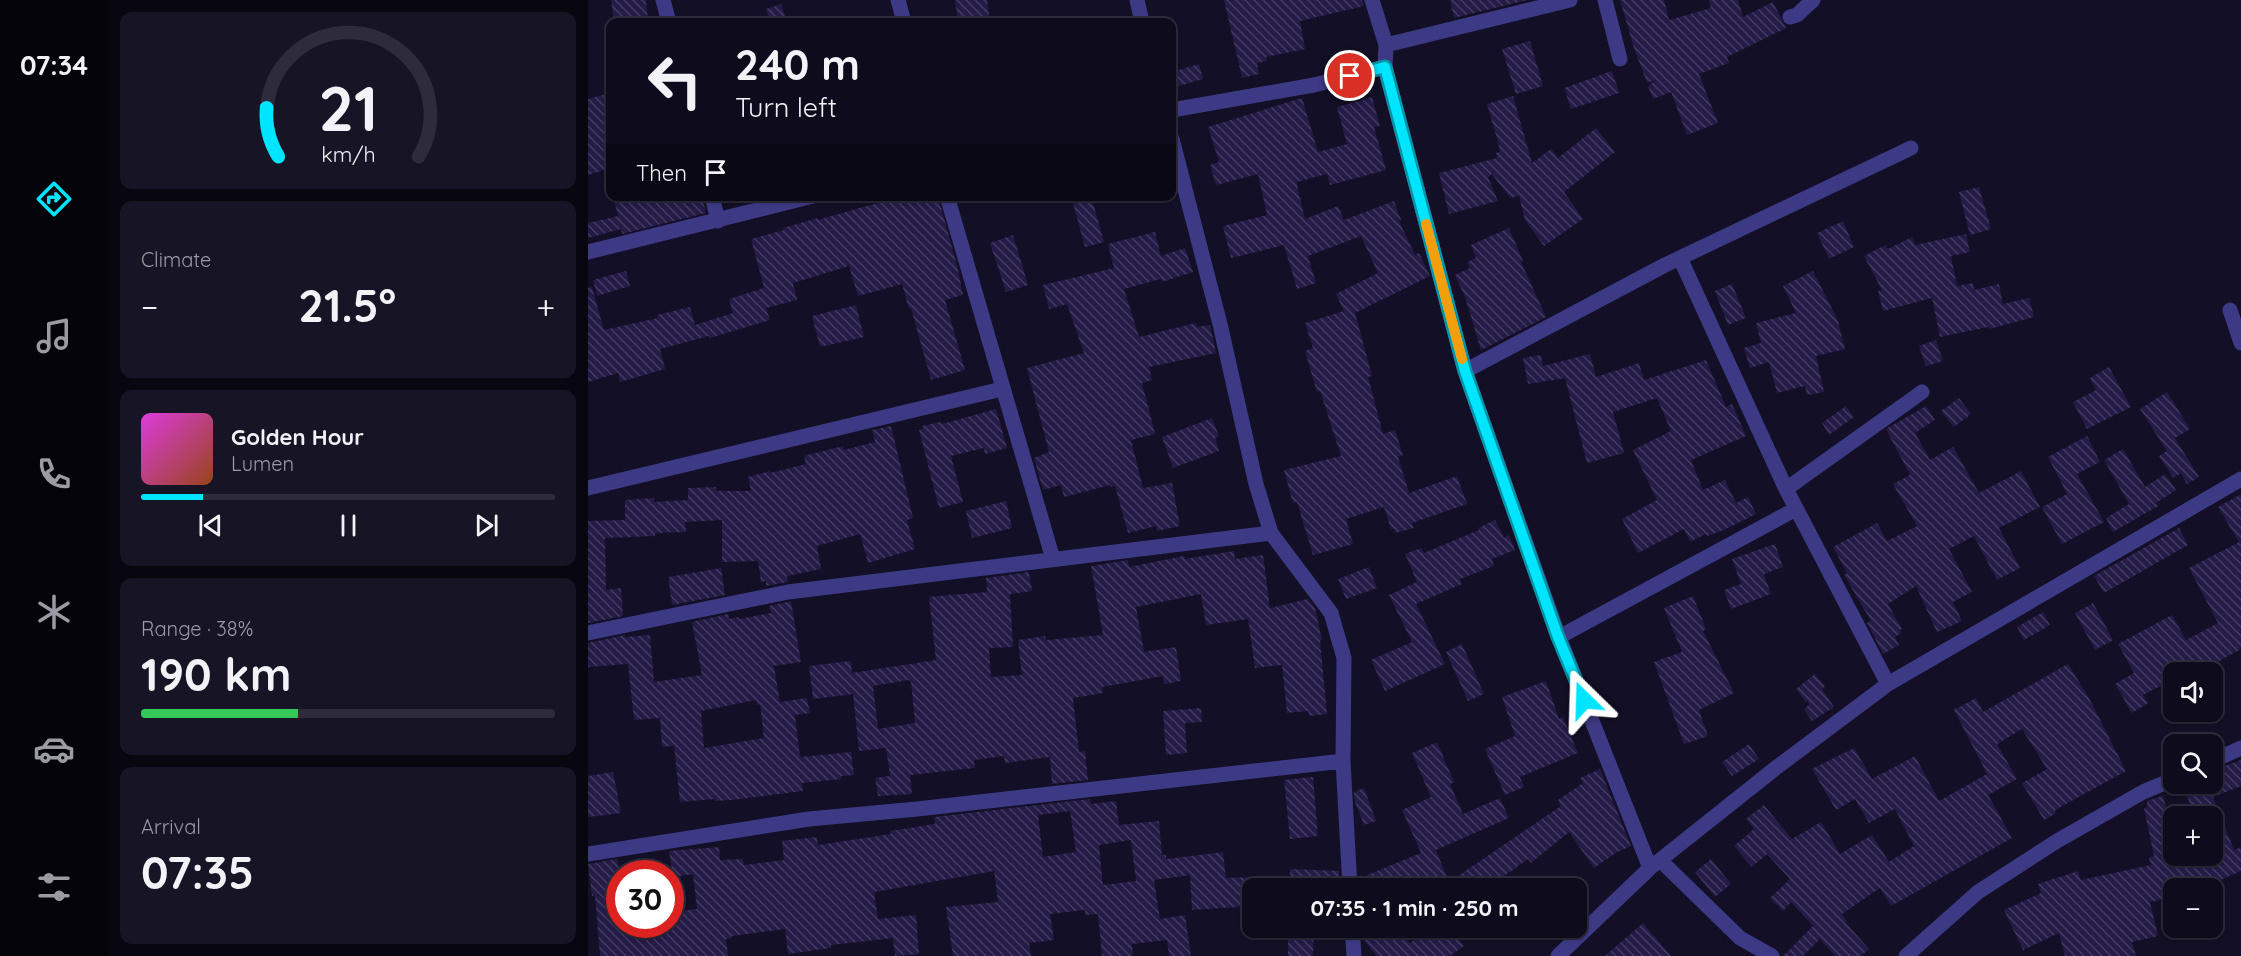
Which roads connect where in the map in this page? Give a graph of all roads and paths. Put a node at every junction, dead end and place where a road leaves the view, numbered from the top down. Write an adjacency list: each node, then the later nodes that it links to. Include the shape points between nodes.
1 (663, 0): 9 (street)
2 (898, 0): 10 (street)
3 (1137, 0): 11 (street)
4 (1372, 0): 12 (street)
5 (1570, 0): 12 (street)
6 (1605, 0): 13 (street)
7 (1813, 0): 8 (street)
8 (1790, 17)
9 (668, 18)
10 (903, 18)
11 (1141, 18)
12 (1386, 45): 14 (street)
13 (1620, 59)
14 (1385, 67): 15 (street, via 1314,85); 26 (street)
15 (1176, 109)
16 (1911, 148): 23 (street)
17 (1176, 154): 33 (street)
18 (713, 201): 21 (street)
19 (794, 201): 21 (street)
20 (948, 201): 27 (street)
21 (718, 221): 22 (street)
22 (588, 252)
23 (1680, 258): 26 (street); 31 (street)
24 (2230, 310): 25 (street)
25 (2241, 343)
26 (1465, 371): 36 (street)
27 (1002, 389): 30 (street); 34 (street)
28 (1922, 392): 31 (street)
29 (2241, 479): 37 (street)
30 (588, 489)
31 (1786, 489): 32 (street)
32 (1796, 509): 36 (street); 37 (street)
33 (1271, 533): 34 (street); 40 (street, via 1331,613 1344,658)
34 (1053, 559): 35 (street, via 788,592)
35 (588, 633)
36 (1558, 637): 43 (street)
37 (1888, 684): 43 (street)
38 (2241, 748): 39 (street)
39 (2223, 756)
40 (1343, 761): 42 (street, via 808,819); 44 (street)
41 (2163, 784): 49 (street, via 2066,836 1978,892)
42 (588, 854)
43 (1656, 864): 47 (street); 48 (street, via 1740,938)
44 (1349, 878)
45 (1353, 938): 46 (street)
46 (1354, 956)
47 (1558, 956)
48 (1772, 956)
49 (1906, 956)

